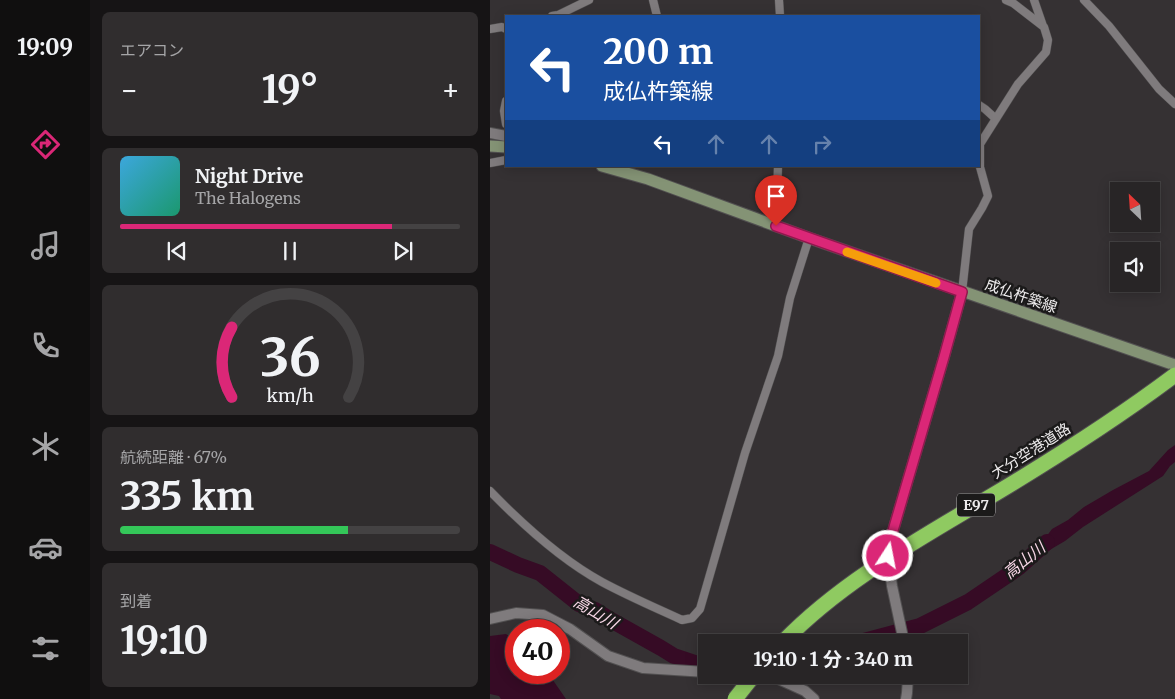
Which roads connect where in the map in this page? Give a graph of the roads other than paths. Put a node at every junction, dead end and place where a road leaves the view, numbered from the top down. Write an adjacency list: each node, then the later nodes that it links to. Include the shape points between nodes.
1 (589, 0): 7 (street)
2 (653, 0): 8 (street)
3 (779, 0): 9 (street)
4 (1006, 0): 10 (street)
5 (1034, 0): 10 (street)
6 (1084, 0): 13 (street, via 1109,26 1158,89)
7 (558, 15)
8 (657, 15)
9 (780, 15)
10 (1044, 27): 15 (street, via 1048,40 1046,52 1018,84)
11 (505, 28): 12 (street)
12 (490, 29)
13 (1175, 104)
14 (980, 106): 15 (street)
15 (996, 119): 26 (street, via 980,144 980,166 988,196 969,229)
16 (490, 132): 17 (street)
17 (505, 136)
18 (490, 146): 19 (main road)
19 (505, 148)
20 (505, 160): 21 (street)
21 (490, 163)
22 (606, 167): 24 (main road, 成仏杵築線, via 648,179)
23 (778, 167): 24 (street)
24 (776, 226): 25 (main road, 成仏杵築線)
25 (809, 238): 26 (main road, 成仏杵築線); 29 (street, via 790,298 778,356 745,453 700,609 692,618 682,620 602,582 572,563 513,515)
26 (962, 292): 27 (main road, 成仏杵築線); 32 (street, via 888,556)
27 (1175, 365)
28 (1175, 375): 31 (highway, 大分空港道路 / E97, bridge, via 1095,432 867,572)
29 (490, 491)
30 (490, 619): 33 (street, via 516,613 543,615 570,629 608,656 643,668)
31 (791, 634)
32 (902, 634)
33 (698, 671)
34 (747, 684): 37 (highway, bridge)
35 (789, 684): 38 (street)
36 (907, 684): 39 (street)
37 (735, 699)
38 (814, 699)
39 (906, 699)

